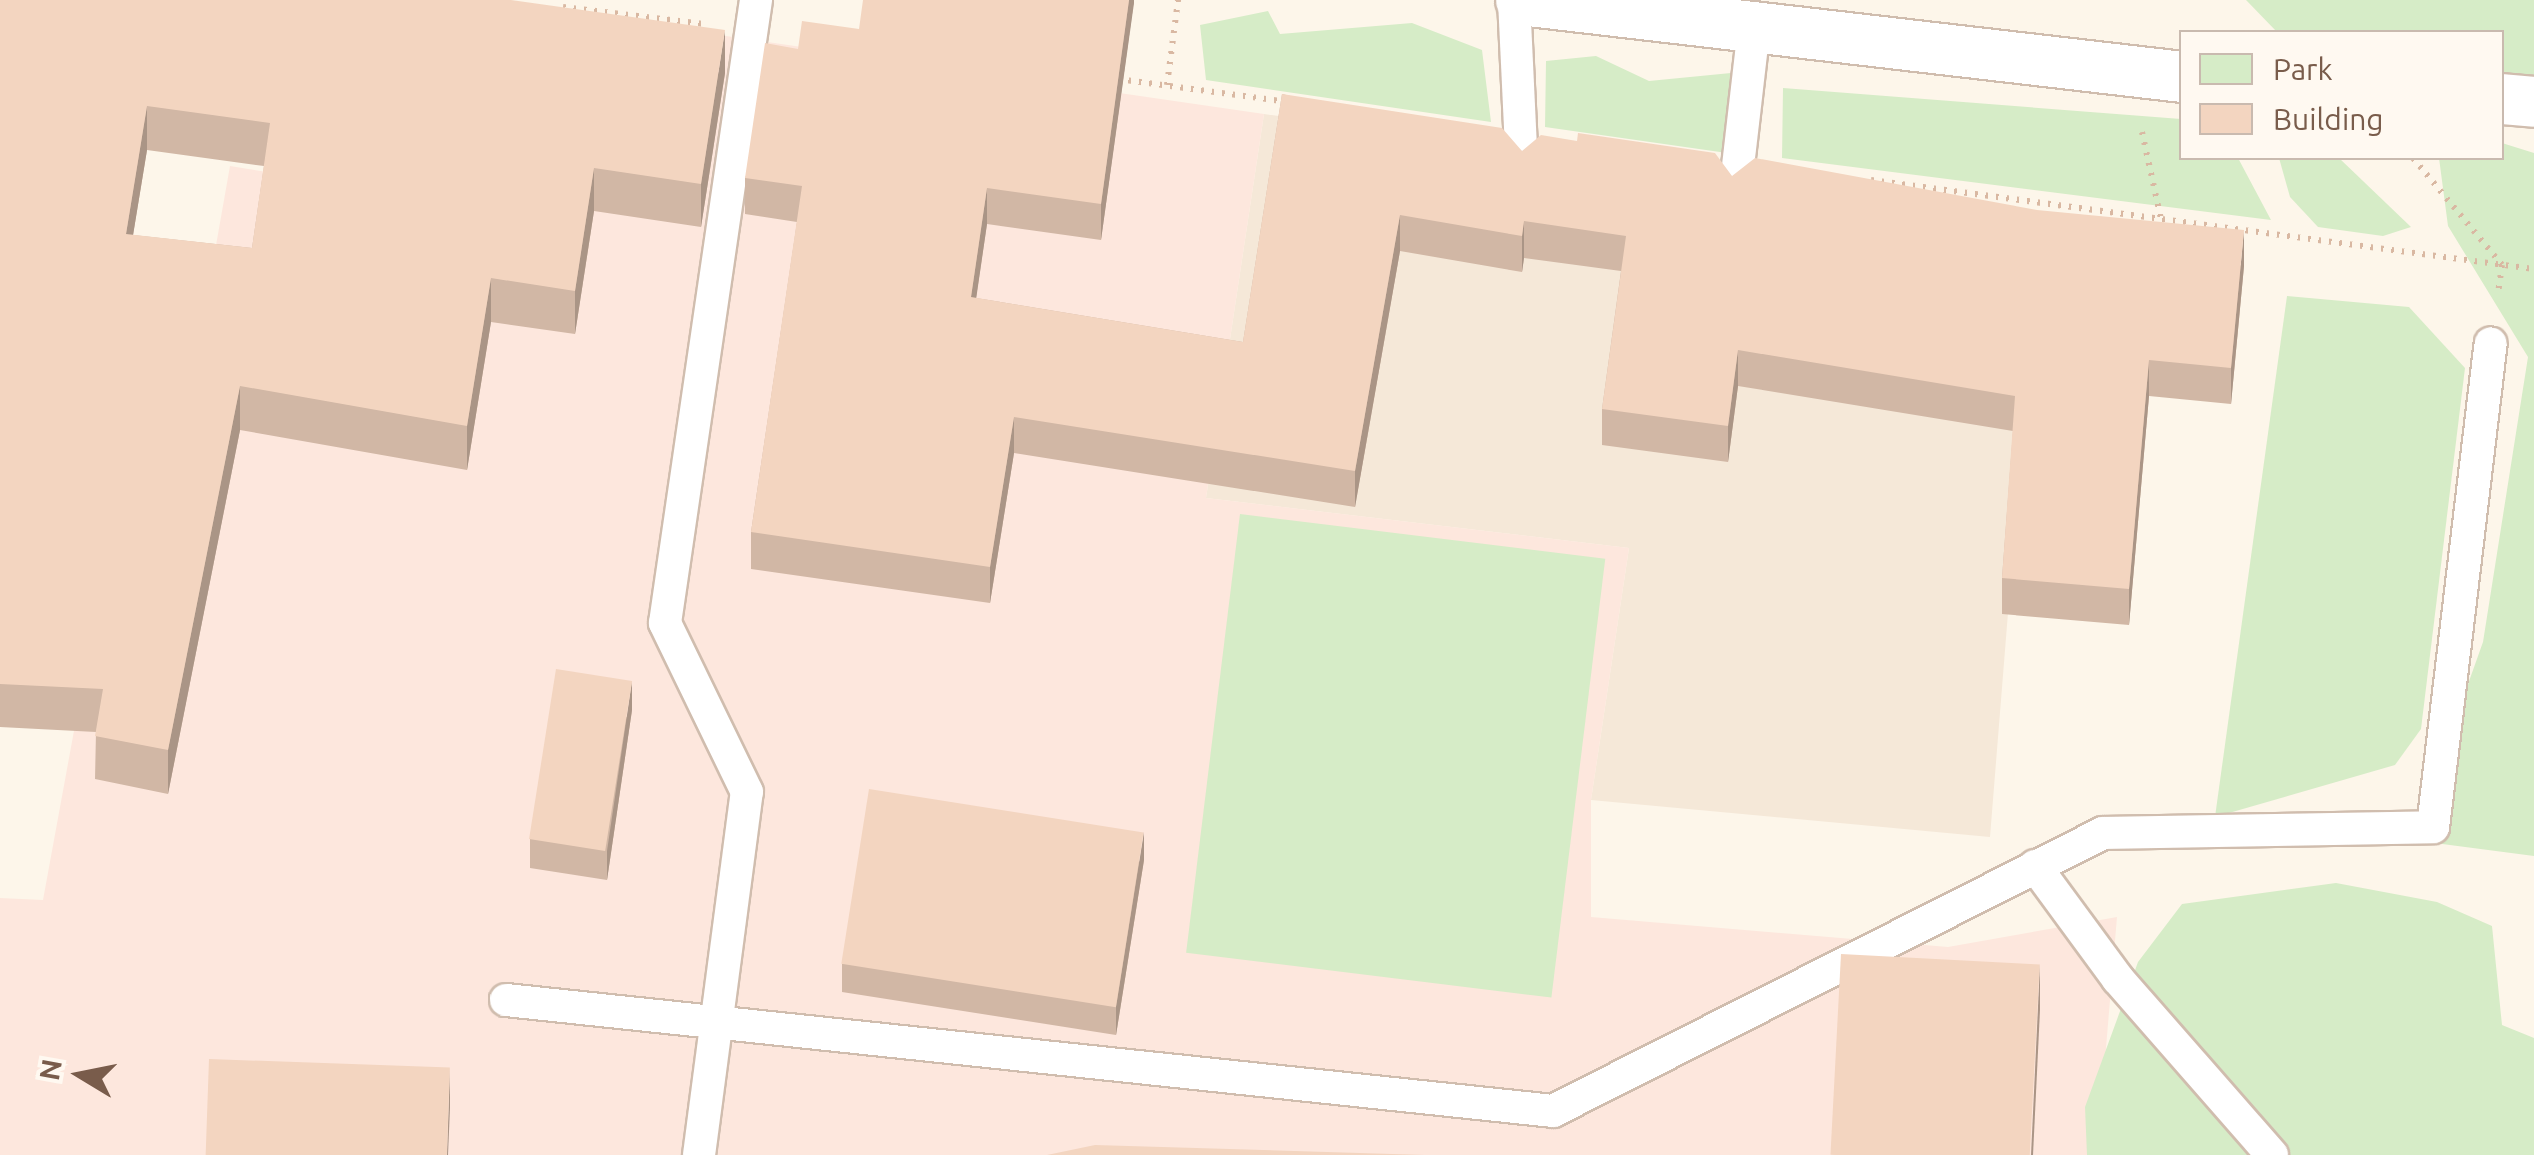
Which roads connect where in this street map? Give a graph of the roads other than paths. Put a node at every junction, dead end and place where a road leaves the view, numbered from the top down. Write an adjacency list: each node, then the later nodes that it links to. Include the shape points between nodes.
1 (756, 0): 12 (lane, via 665,623 747,792)
2 (1517, 0): 3 (street); 7 (lane)
3 (1754, 29): 4 (street); 8 (lane)
4 (2179, 77)
5 (2504, 99): 6 (street)
6 (2534, 102)
7 (1522, 167)
8 (1735, 192)
9 (2491, 343): 10 (lane, via 2433,827 2103,832)
10 (2035, 866): 12 (lane, via 1553,1111); 14 (lane, via 2118,978)
11 (506, 1000): 12 (lane)
12 (716, 1021): 13 (lane)
13 (700, 1155)
14 (2272, 1155)

